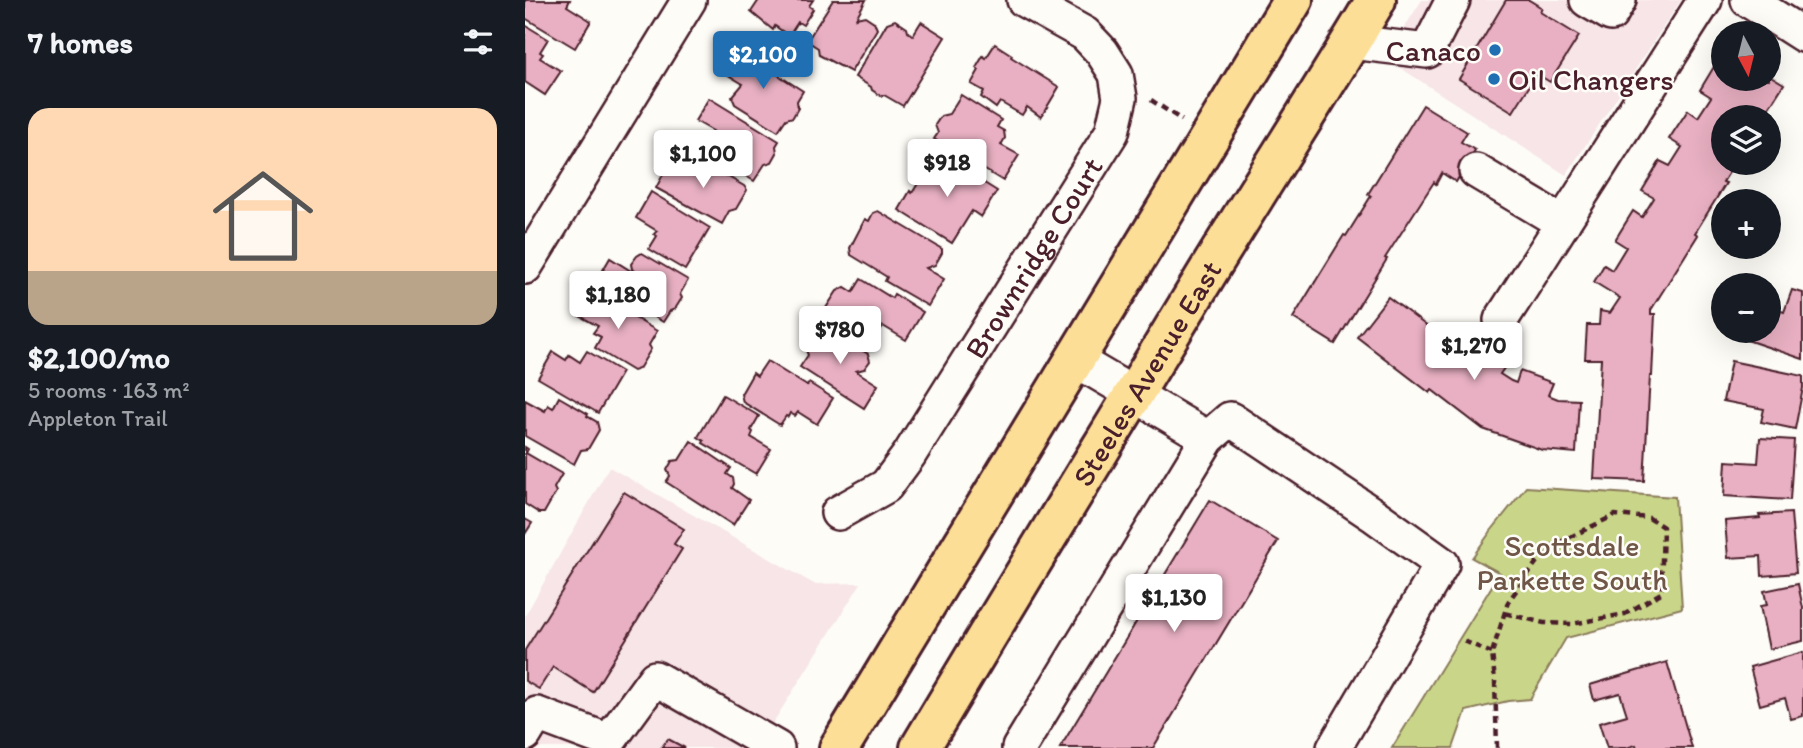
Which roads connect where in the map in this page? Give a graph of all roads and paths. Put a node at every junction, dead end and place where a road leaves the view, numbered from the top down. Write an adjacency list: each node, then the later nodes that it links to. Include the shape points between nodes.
1 (689, 0): 16 (street)
2 (1024, 0): 12 (street, Brownridge Court, via 1085,34 1103,52 1116,74)
3 (1293, 0): 13 (main road)
4 (1376, 0): 11 (main road, Steeles Avenue East)
5 (1453, 0): 11 (street, via 1427,51)
6 (1587, 0): 7 (street, via 1611,14)
7 (1619, 0)
8 (1705, 0): 15 (street)
9 (1748, 0): 10 (street)
10 (1803, 35)
11 (1351, 43): 19 (main road, Steeles Avenue East)
12 (1120, 98): 13 (path, via 1144,96); 21 (street, Brownridge Court, via 1112,132 909,455 886,486)
13 (1211, 134): 18 (main road)
14 (1476, 171): 15 (street)
15 (1563, 223): 17 (street)
16 (525, 267)
17 (1501, 320)
18 (1074, 359): 19 (street); 27 (main road)
19 (1135, 394): 20 (street); 28 (main road, Steeles Avenue East)
20 (1208, 438): 29 (street); 30 (street, via 1230,419 1442,564)
21 (838, 513)
22 (1504, 612): 22 (path, via 1544,623 1573,624 1625,614 1661,593 1663,527 1649,518 1615,515 1546,549); 24 (path)
23 (1464, 641): 24 (path)
24 (1492, 653): 31 (path)
25 (525, 734): 26 (street, via 537,714 609,741 655,678)
26 (777, 748)
27 (839, 748)
28 (920, 748)
29 (1019, 748)
30 (1334, 748)
31 (1497, 748)

